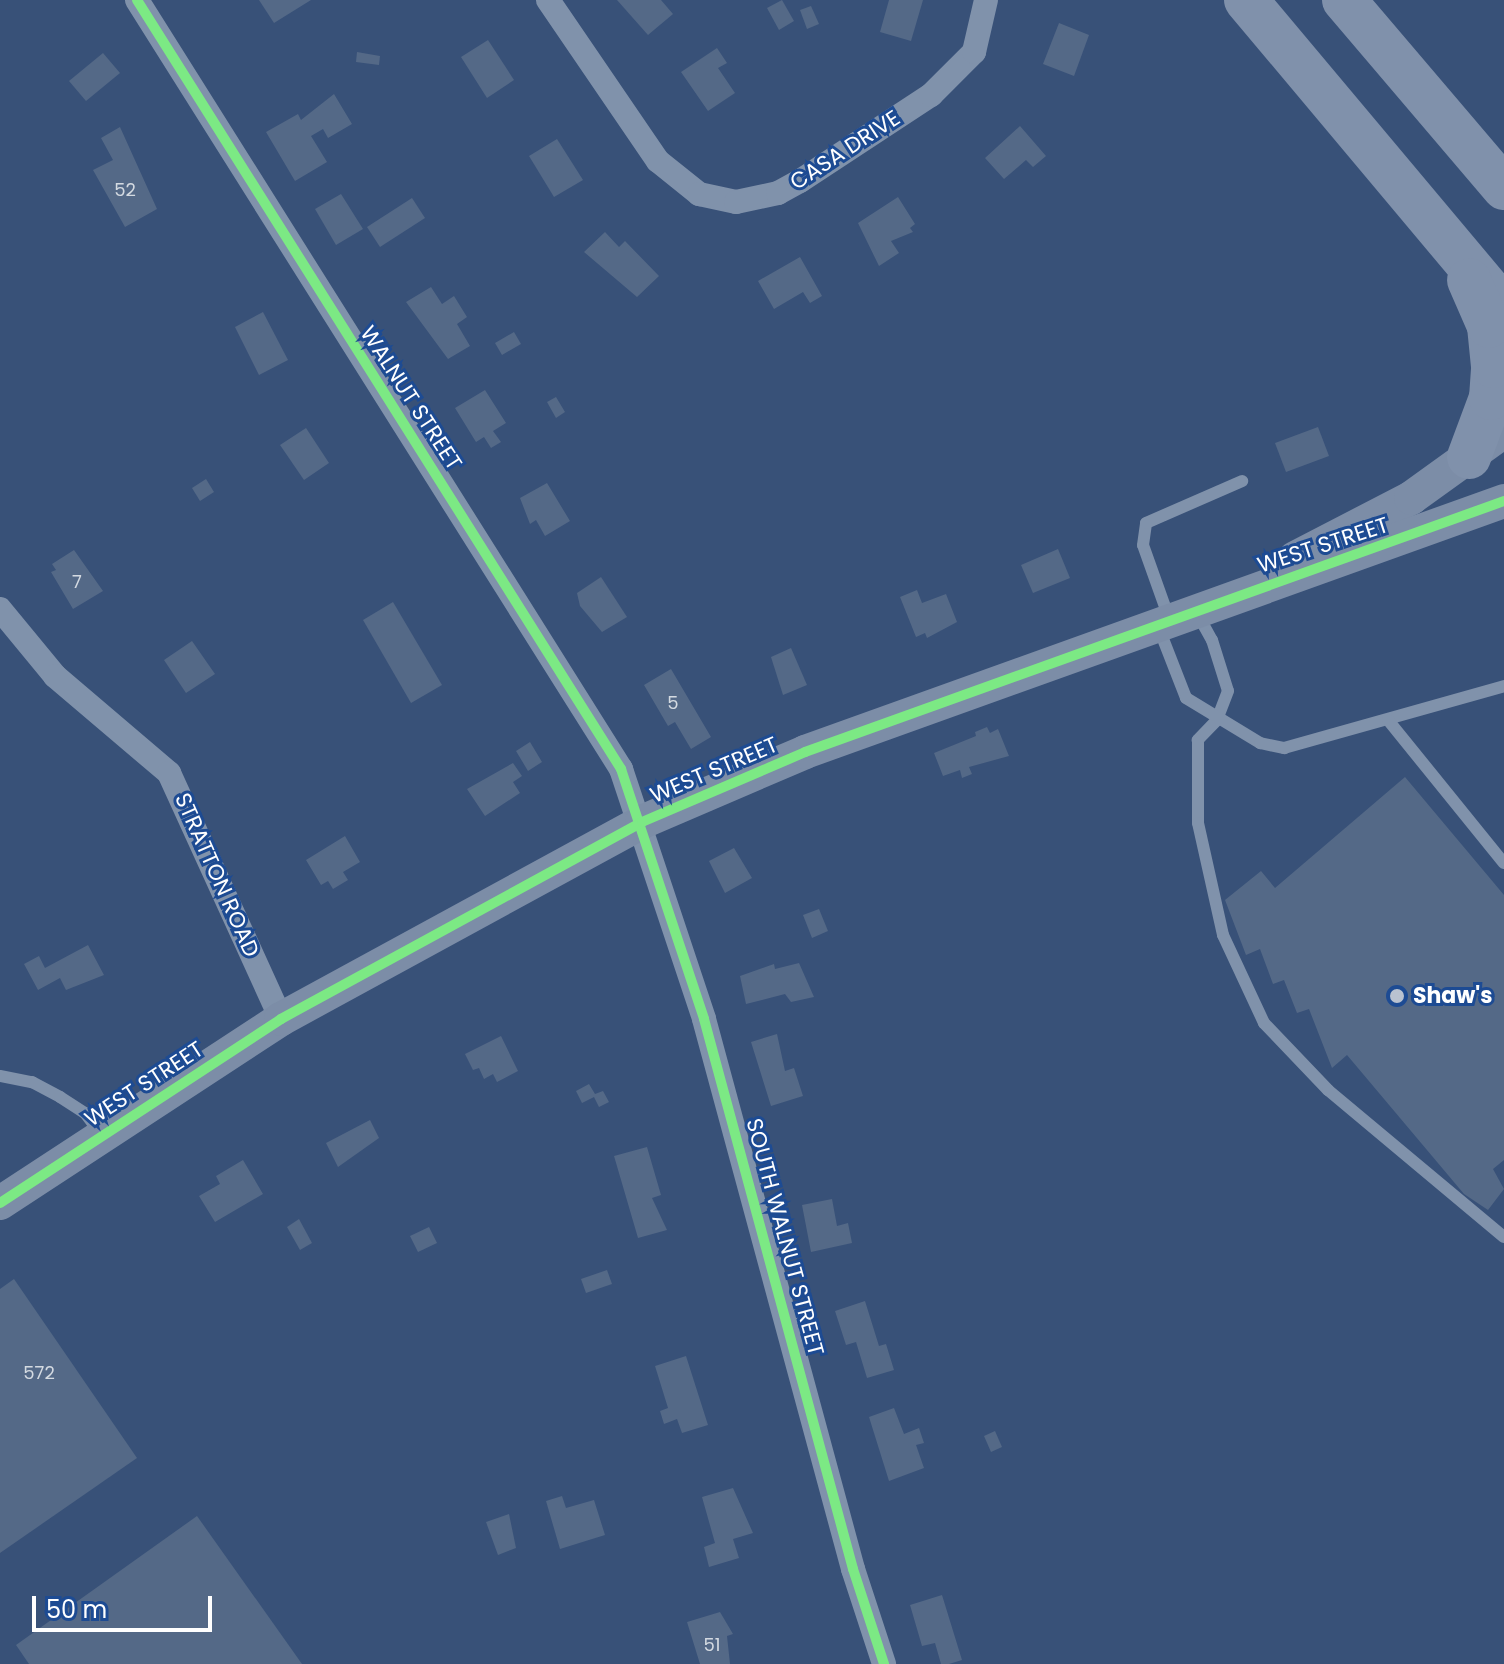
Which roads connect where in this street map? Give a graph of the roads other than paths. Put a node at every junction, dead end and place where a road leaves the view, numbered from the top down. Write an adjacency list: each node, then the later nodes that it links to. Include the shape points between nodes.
1 (137, 0): 18 (street, WALNUT STREET, via 604,742)
2 (548, 0): 3 (street, CASA DRIVE, via 658,161 699,194 736,202 789,187 931,95 974,52)
3 (986, 0)
4 (1246, 0): 7 (highway)
5 (1344, 0): 6 (highway)
6 (1504, 188)
7 (1455, 249): 8 (highway); 10 (highway, via 1489,326 1493,366 1491,398)
8 (1504, 308)
9 (1504, 431): 10 (street, WEST STREET)
10 (1469, 457): 14 (street, WEST STREET, via 1411,498)
11 (1242, 481): 14 (lane, via 1146,523 1143,545)
12 (1504, 501): 14 (street, WEST STREET)
13 (0, 609): 20 (street, STRATTON ROAD, via 55,676 169,773)
14 (1173, 616): 16 (lane, via 1186,698); 16 (lane, via 1212,640 1228,691); 18 (street, WEST STREET, via 805,752)
15 (1504, 686): 17 (lane)
16 (1217, 720): 17 (lane, via 1260,743 1284,748); 24 (lane, via 1198,740 1198,823 1223,935 1264,1023 1328,1090)
17 (1388, 720): 19 (lane)
18 (642, 822): 20 (street, WEST STREET); 25 (street, SOUTH WALNUT STREET, via 747,1166 853,1569)
19 (1504, 863)
20 (281, 1019): 22 (street, WEST STREET)
21 (0, 1076): 22 (lane, via 32,1082 60,1097 85,1113)
22 (102, 1134): 23 (street, WEST STREET)
23 (0, 1203)
24 (1504, 1237)
25 (884, 1664)

